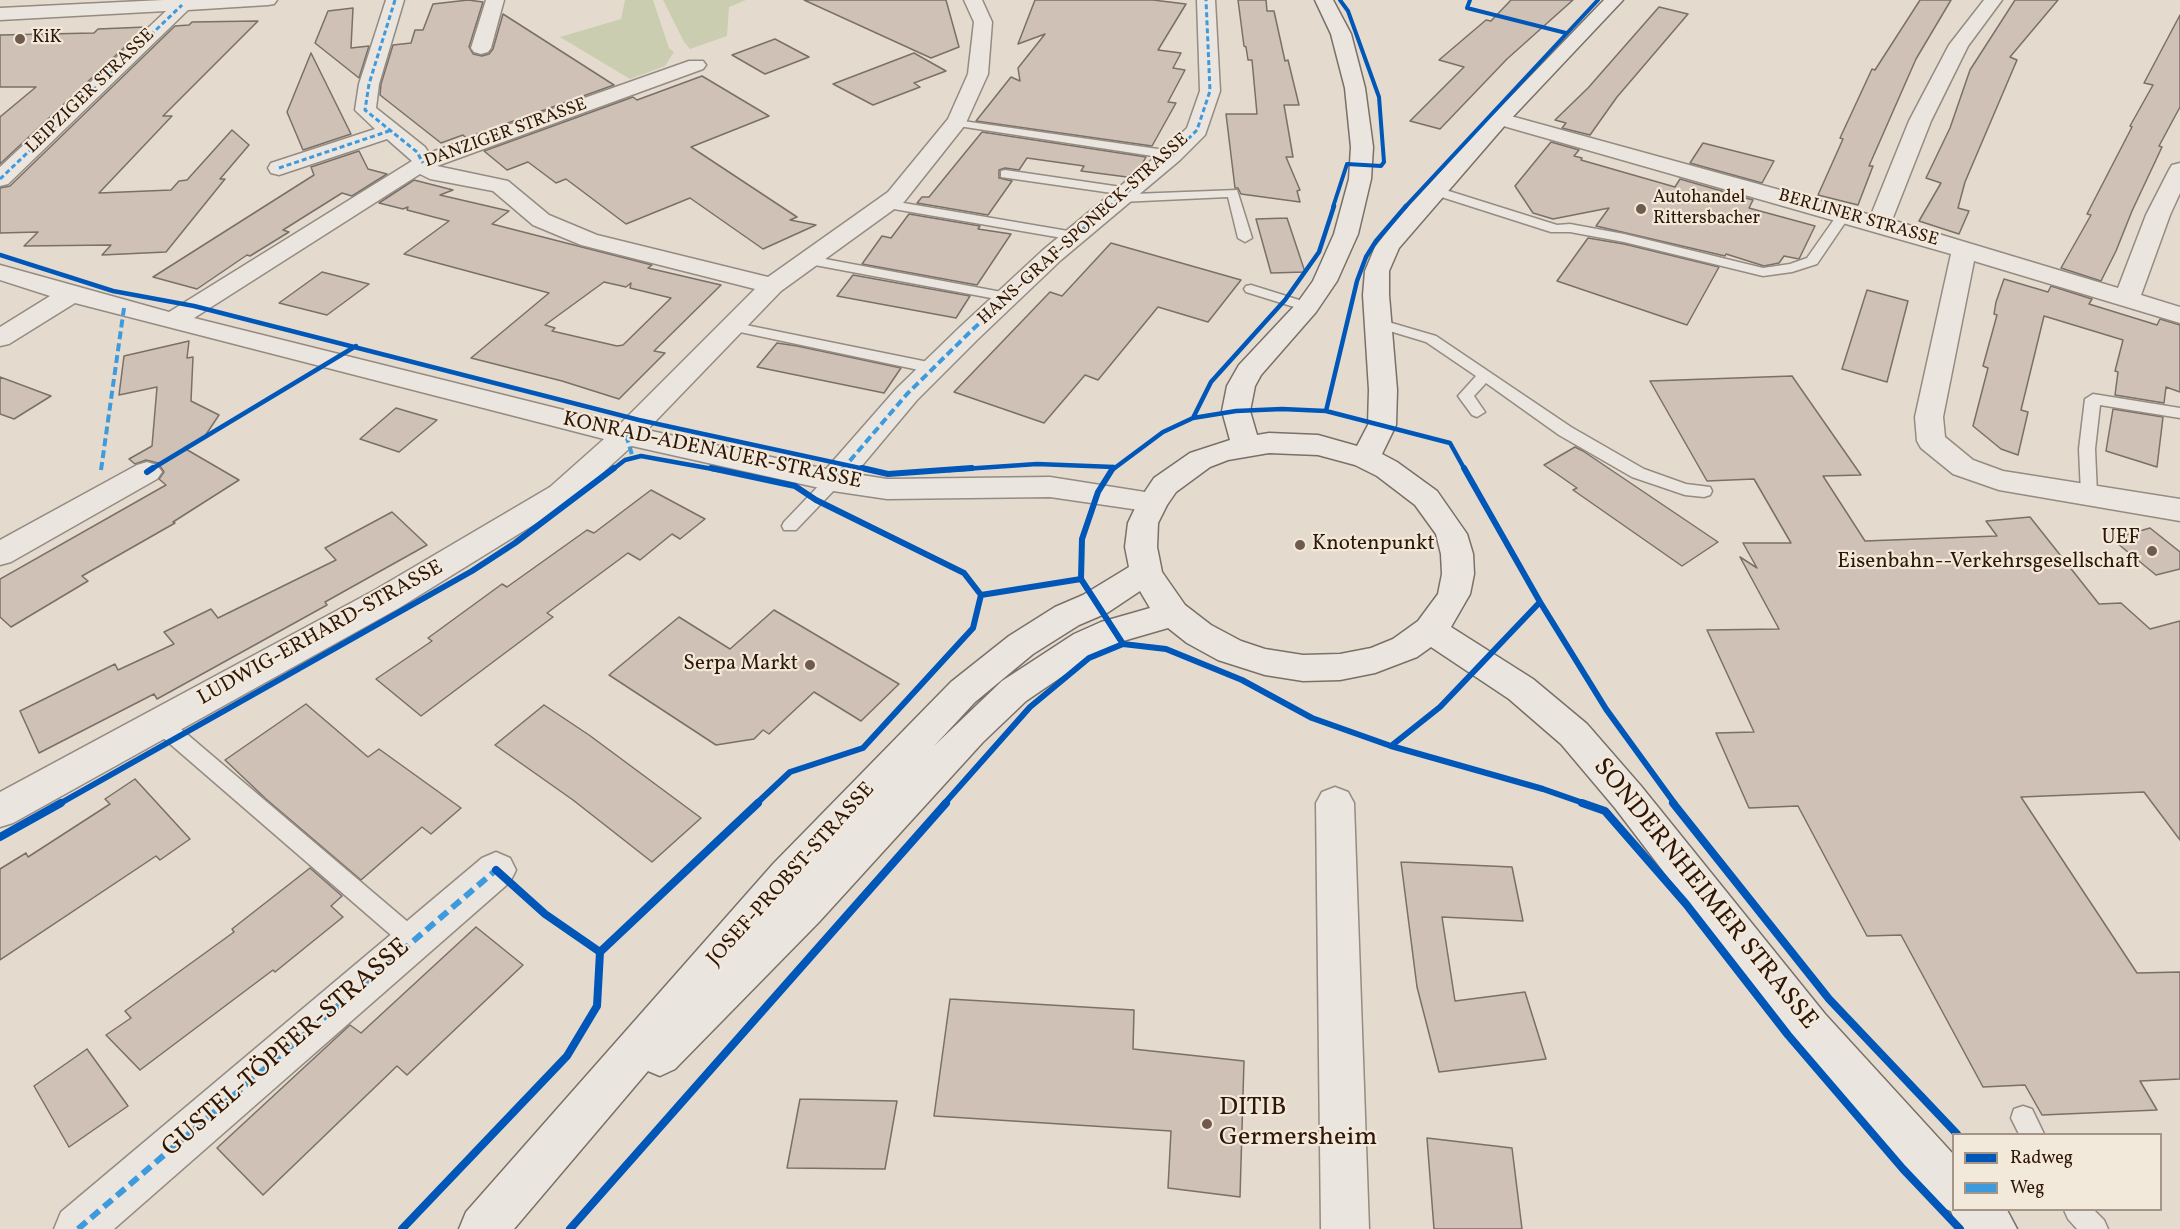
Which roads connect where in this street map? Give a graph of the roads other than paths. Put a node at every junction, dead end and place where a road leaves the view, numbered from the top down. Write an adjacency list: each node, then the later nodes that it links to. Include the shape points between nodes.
1 (268, 0): 9 (street)
2 (394, 0): 15 (street, via 365,110)
3 (495, 0): 11 (street)
4 (974, 0): 14 (street, LUDWIG-ERHARD-STRASSE, via 983,22 978,74)
5 (1206, 0): 16 (street, HANS-GRAF-SPONECK-STRASSE, via 1210,91 1197,130)
6 (1324, 0): 37 (street, via 1341,34 1353,79 1362,165 1346,234 1325,281)
7 (1614, 0): 13 (street)
8 (1993, 0): 26 (street, via 1959,45 1924,111)
9 (185, 2): 10 (street); 21 (street, LEIPZIGER STRASSE)
10 (0, 15)
11 (481, 48)
12 (696, 65): 17 (street, DANZIGER STRASSE)
13 (1500, 119): 22 (street); 25 (street, BERLINER STRASSE)
14 (956, 123): 16 (lane); 24 (street, LUDWIG-ERHARD-STRASSE)
15 (389, 131): 17 (street, via 417,152); 18 (street)
16 (1172, 155): 23 (street, HANS-GRAF-SPONECK-STRASSE)
17 (423, 163): 32 (street, via 430,172 500,186 541,220 589,240); 39 (street, DANZIGER STRASSE)
18 (279, 168)
19 (2180, 170): 36 (street, via 2158,215)
20 (1005, 174): 23 (lane)
21 (0, 179)
22 (1436, 190): 25 (lane, via 1556,229 1624,238 1763,272 1812,261); 40 (street, via 1387,247 1377,271)
23 (1124, 195): 27 (street, HANS-GRAF-SPONECK-STRASSE); 28 (lane, via 1233,194)
24 (886, 204): 27 (lane); 30 (street, LUDWIG-ERHARD-STRASSE)
25 (1845, 214): 26 (street, BERLINER STRASSE)
26 (1879, 224): 29 (street, BERLINER STRASSE)
27 (1074, 236): 35 (street, HANS-GRAF-SPONECK-STRASSE)
28 (1245, 238)
29 (1964, 250): 36 (street, BERLINER STRASSE); 53 (street, via 1929,417 1931,441 1963,468 1999,480)
30 (809, 260): 32 (street, LUDWIG-ERHARD-STRASSE); 35 (lane)
31 (0, 272): 34 (street, KONRAD-ADENAUER-STRASSE)
32 (772, 286): 41 (street, LUDWIG-ERHARD-STRASSE)
33 (1251, 289): 37 (lane)
34 (71, 294): 39 (street, KONRAD-ADENAUER-STRASSE); 42 (street)
35 (1007, 297): 43 (street, HANS-GRAF-SPONECK-STRASSE)
36 (2127, 299): 38 (street, BERLINER STRASSE)
37 (1307, 308): 48 (street, via 1240,386 1236,411)
38 (2180, 315)
39 (174, 320): 47 (street, KONRAD-ADENAUER-STRASSE)
40 (1378, 323): 44 (lane, via 1431,339); 49 (street, via 1382,425)
41 (731, 326): 43 (lane); 47 (street, LUDWIG-ERHARD-STRASSE)
42 (0, 338)
43 (933, 368): 51 (street, HANS-GRAF-SPONECK-STRASSE)
44 (1485, 375): 45 (lane, via 1466,396); 52 (lane, via 1565,431 1638,473 1685,489)
45 (1477, 412)
46 (2180, 413): 53 (lane, via 2093,399 2087,449)
47 (626, 435): 51 (street, KONRAD-ADENAUER-STRASSE); 61 (street, LUDWIG-ERHARD-STRASSE, via 561,494 387,599)
48 (1246, 446): 49 (street, via 1293,443); 54 (street, via 1200,460 1165,485)
49 (1365, 458): 60 (street, via 1408,482 1426,498 1451,534 1458,574 1454,594)
50 (147, 472): 57 (street)
51 (833, 481): 54 (street, KONRAD-ADENAUER-STRASSE, via 887,489 1050,487); 56 (lane)
52 (1704, 491)
53 (2089, 494): 55 (street)
54 (1152, 502): 58 (street, via 1143,524 1141,547)
55 (2179, 510)
56 (790, 525)
57 (0, 554)
58 (1146, 572): 59 (street); 70 (street, JOSEF-PROBST-STRASSE, via 1021,645 963,692 787,876)
59 (1173, 614): 60 (street, via 1230,651 1303,668 1340,667 1375,660 1405,648); 70 (street, JOSEF-PROBST-STRASSE, via 1086,643 1014,691 970,732 805,909)
60 (1430, 630): 66 (street, SONDERNHEIMER STRASSE, via 1521,689 1574,734 1810,1029)
61 (161, 724): 63 (street, LUDWIG-ERHARD-STRASSE); 65 (lane)
62 (1335, 803): 71 (street)
63 (0, 811)
64 (496, 870): 65 (street, GUSTEL-TÖPFER-STRASSE)
65 (414, 941): 69 (street, GUSTEL-TÖPFER-STRASSE)
66 (1952, 1188)
67 (1976, 1211): 72 (street)
68 (2079, 1211): 73 (lane)
69 (78, 1229)
70 (483, 1229)
71 (1344, 1229)
72 (1993, 1229)
73 (2095, 1229)

